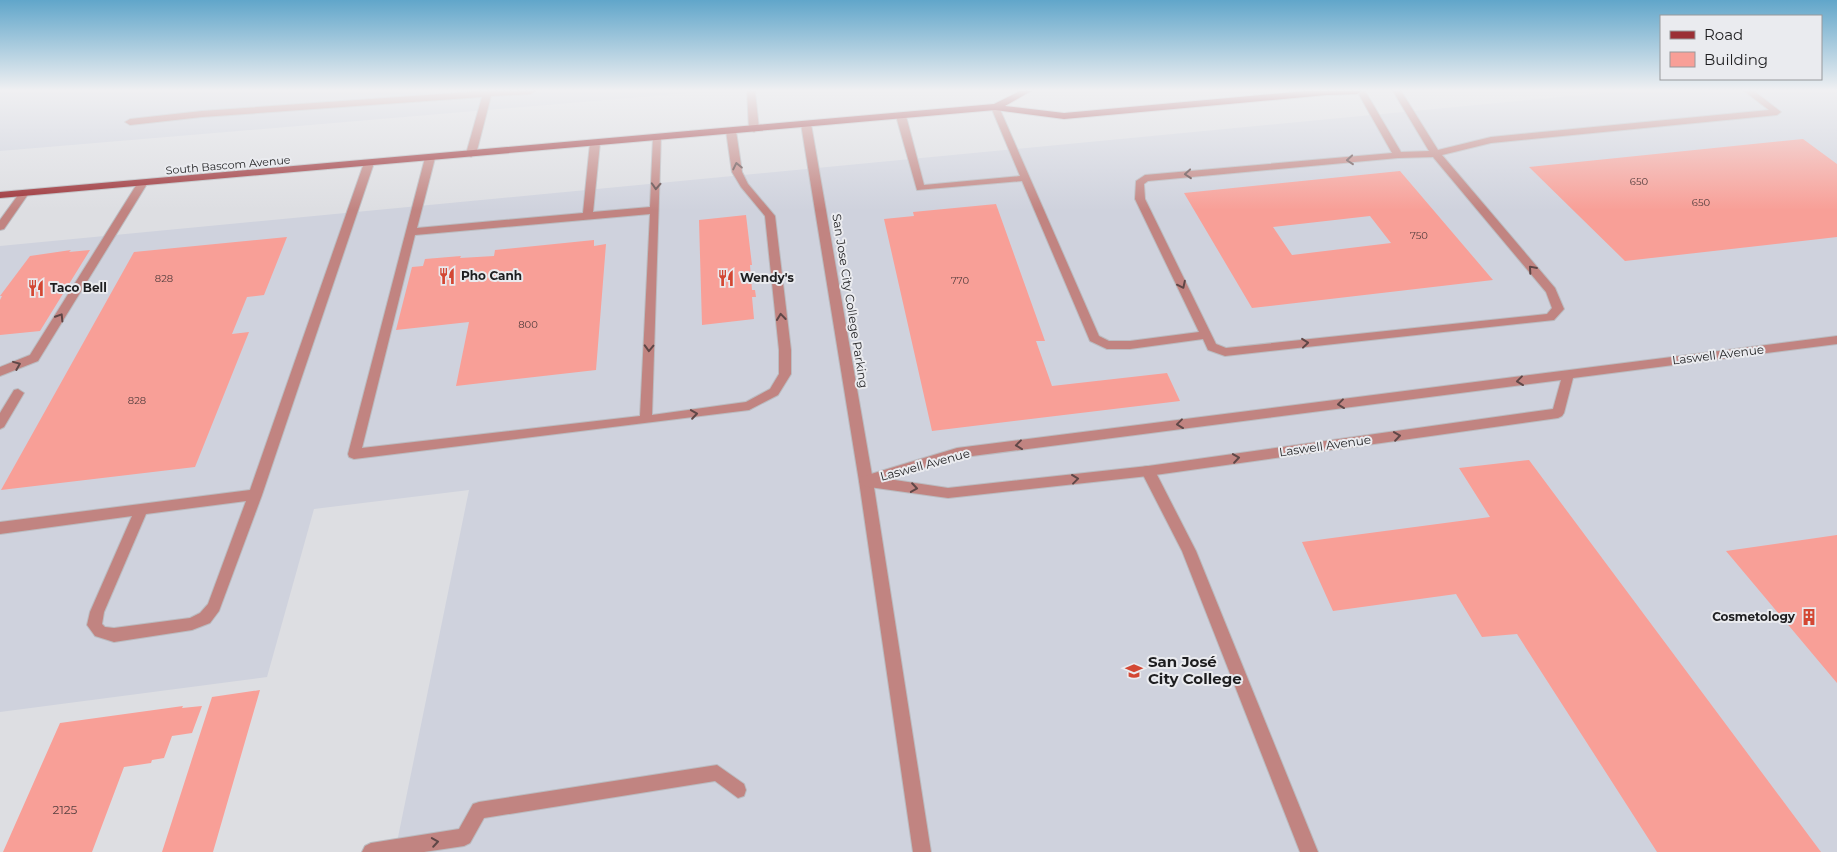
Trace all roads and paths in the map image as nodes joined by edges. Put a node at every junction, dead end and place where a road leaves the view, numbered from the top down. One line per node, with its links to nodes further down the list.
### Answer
1 (477, 131): 11 (street)
2 (731, 131): 9 (main road, South Bascom Avenue); 29 (street, one-way to 2)
3 (807, 131): 32 (street, San Jose City College Parking)
4 (905, 131): 16 (street)
5 (1006, 131): 16 (street)
6 (1384, 131): 13 (street)
7 (1421, 131): 12 (street)
8 (1585, 131): 12 (street)
9 (658, 137): 10 (main road, South Bascom Avenue); 20 (street, one-way to 20)
10 (595, 143): 11 (main road, South Bascom Avenue); 21 (street)
11 (471, 154): 14 (main road, South Bascom Avenue)
12 (1435, 154): 13 (street); 24 (street, one-way to 12)
13 (1398, 155): 24 (street, one-way to 24)
14 (430, 158): 15 (main road, South Bascom Avenue); 23 (street)
15 (369, 163): 17 (main road, South Bascom Avenue); 33 (street)
16 (1025, 178): 24 (street)
17 (142, 184): 18 (main road, South Bascom Avenue); 26 (street, one-way to 17)
18 (24, 193): 19 (main road, South Bascom Avenue); 22 (street)
19 (0, 195)
20 (655, 210): 21 (street); 29 (street, one-way to 29)
21 (588, 216): 23 (street)
22 (0, 227)
23 (411, 232): 29 (street)
24 (1206, 335)
25 (1837, 340): 27 (street, Laswell Avenue)
26 (0, 372)
27 (1568, 374): 31 (street, Laswell Avenue, one-way to 27); 32 (street, Laswell Avenue, one-way to 32)
28 (18, 393): 30 (street)
29 (646, 420)
30 (0, 424)
31 (1148, 470): 32 (street, Laswell Avenue, one-way to 31); 39 (street)
32 (866, 482): 38 (street, San Jose City College Parking)
33 (255, 495): 34 (street); 34 (street)
34 (141, 510): 35 (street)
35 (0, 528)
36 (738, 790): 37 (street, one-way to 36)
37 (371, 852)
38 (922, 852)
39 (1309, 852)

